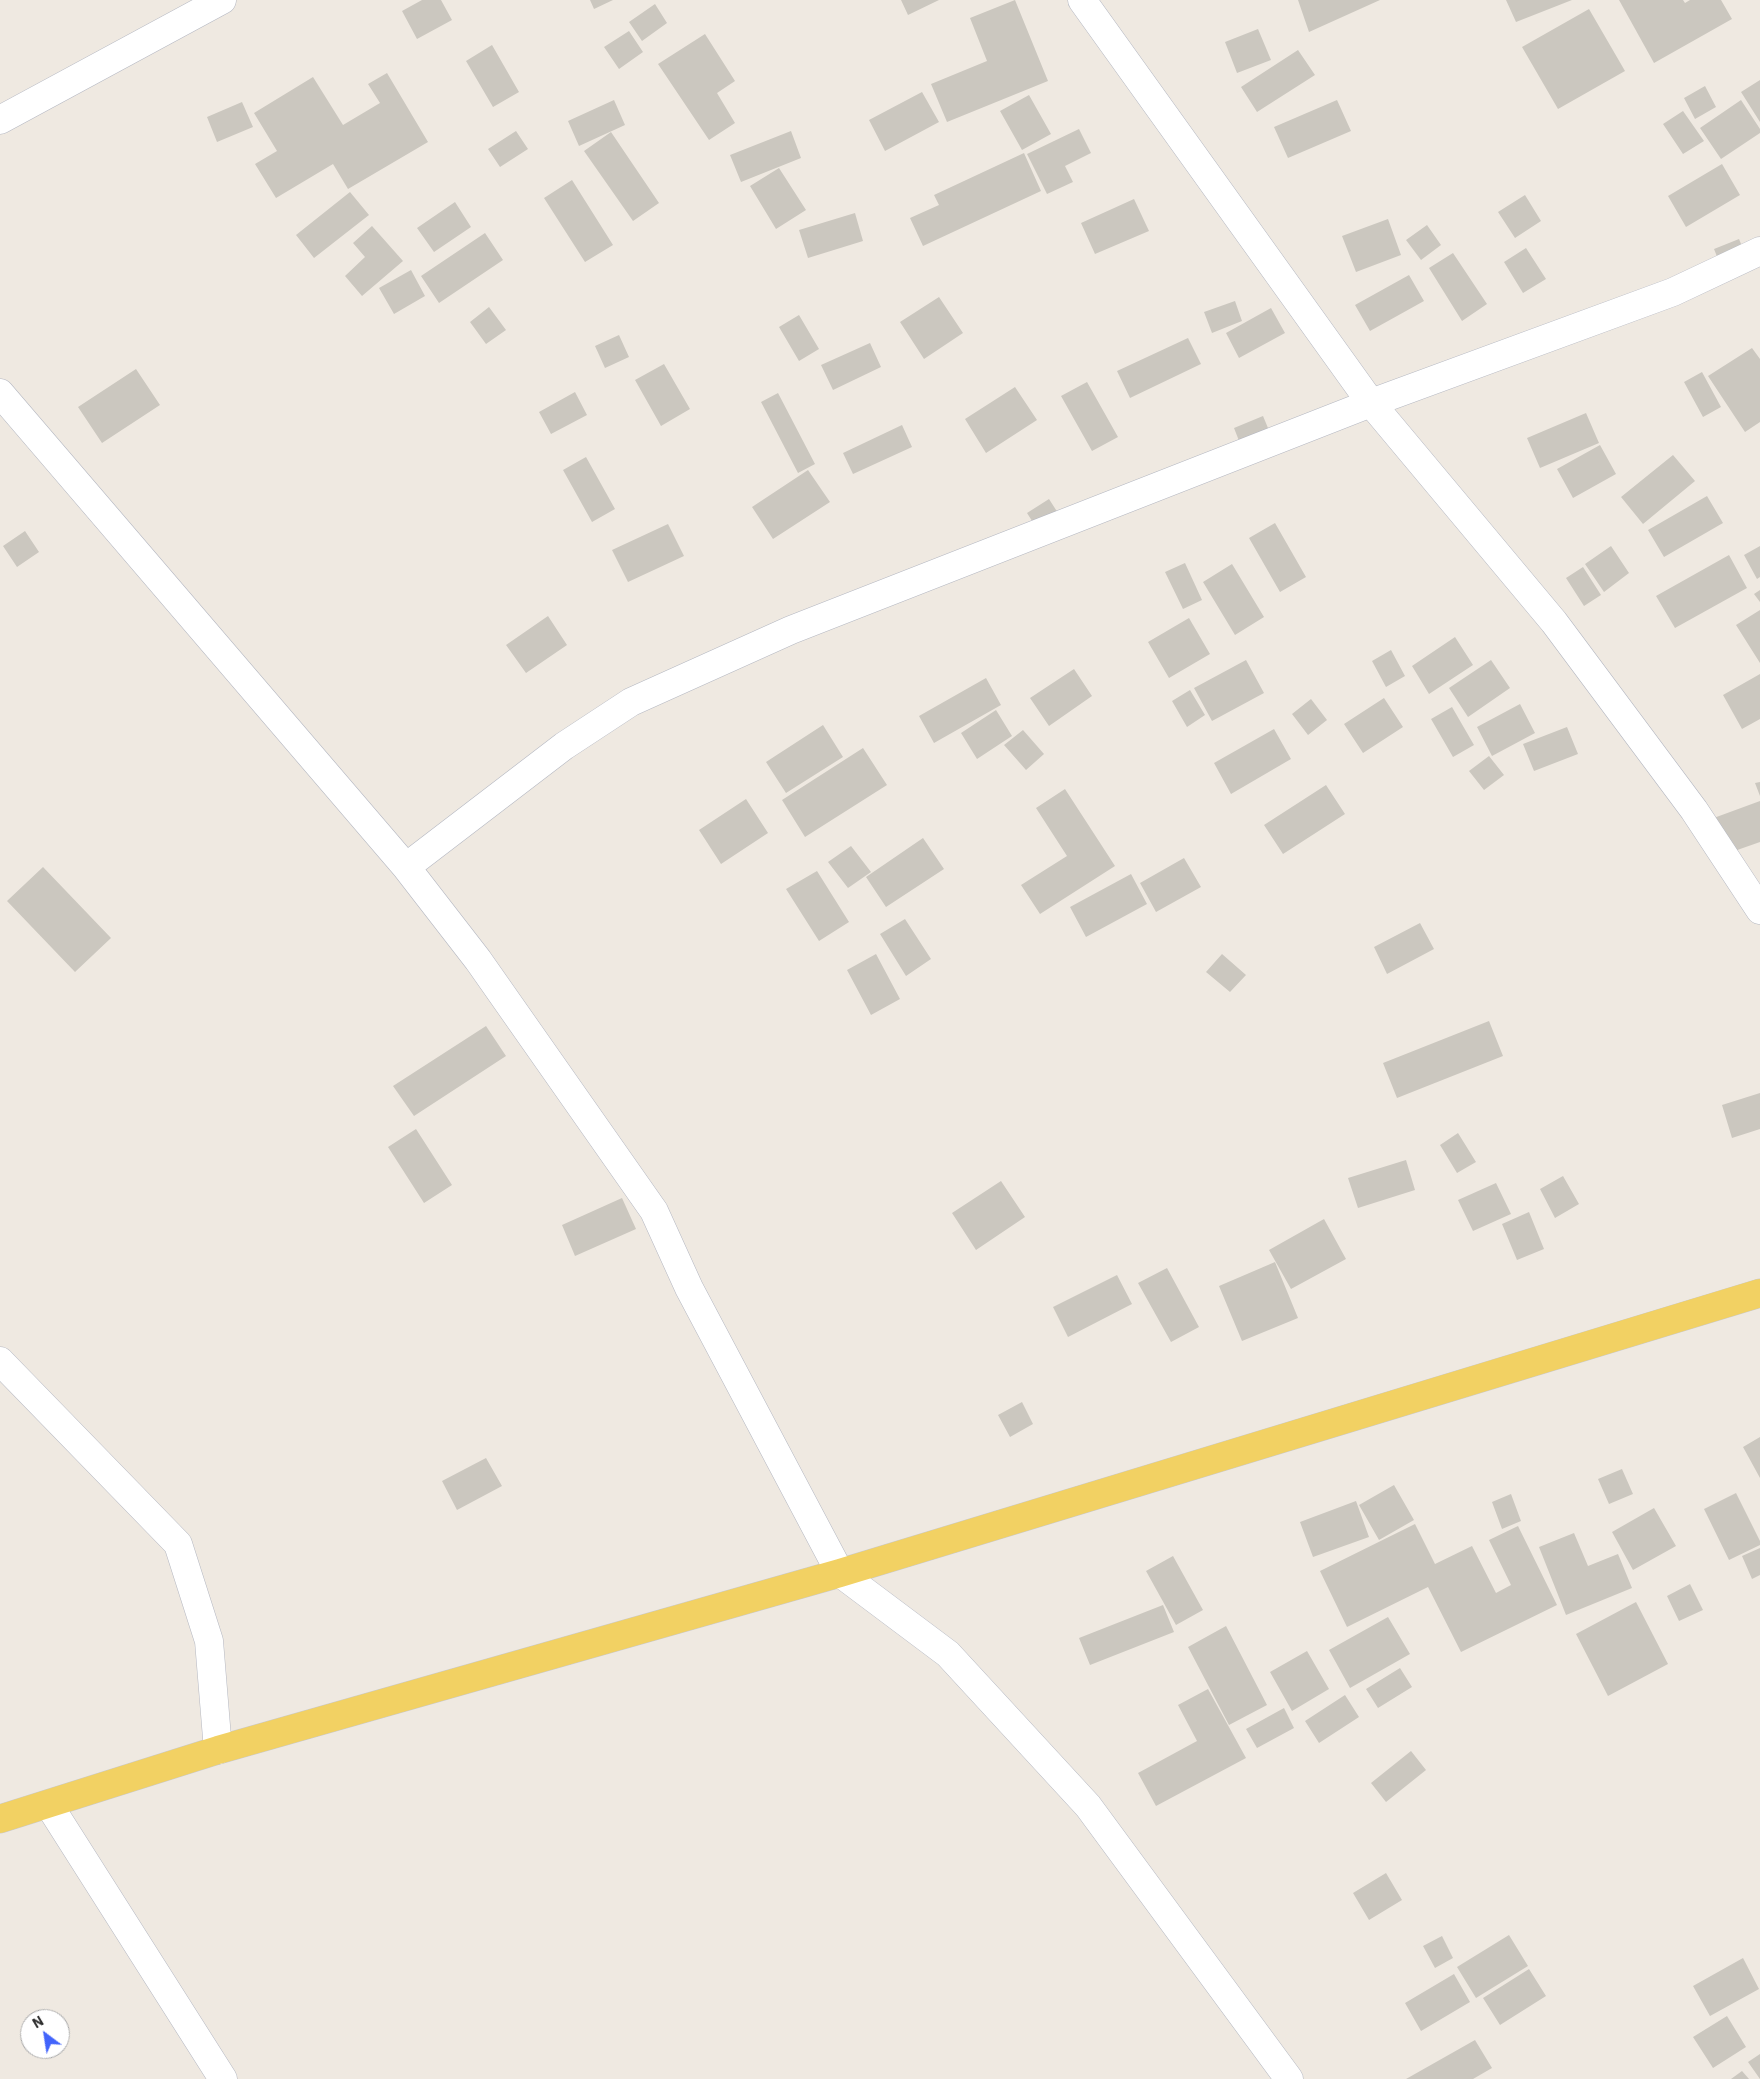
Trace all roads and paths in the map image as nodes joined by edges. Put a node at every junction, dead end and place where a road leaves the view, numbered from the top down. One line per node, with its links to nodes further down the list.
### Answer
1 (222, 0): 3 (street)
2 (1082, 0): 6 (street)
3 (0, 120)
4 (1760, 251): 6 (street)
5 (0, 393): 7 (street)
6 (1371, 403): 7 (street); 8 (street)
7 (406, 867): 11 (street)
8 (1760, 910)
9 (1760, 1293): 11 (main road)
10 (0, 1361): 12 (street)
11 (840, 1573): 12 (main road); 16 (street)
12 (218, 1750): 13 (main road)
13 (49, 1804): 14 (main road); 15 (street)
14 (0, 1819)
15 (223, 2079)
16 (1289, 2079)

